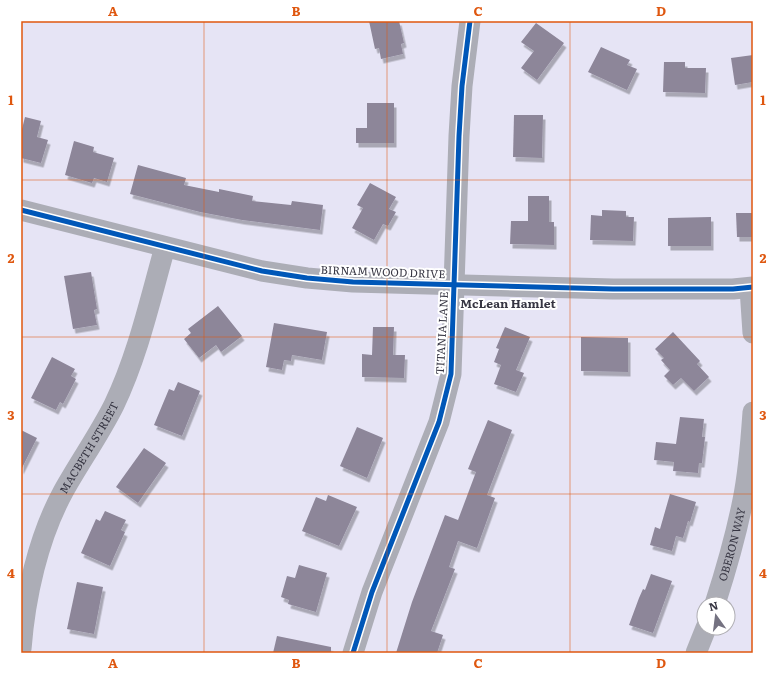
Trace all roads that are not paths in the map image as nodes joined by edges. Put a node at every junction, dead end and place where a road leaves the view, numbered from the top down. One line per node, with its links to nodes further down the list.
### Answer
1 (470, 21): 4 (street, TITANIA LANE)
2 (21, 210): 3 (street, BIRNAM WOOD DRIVE)
3 (165, 247): 4 (street, BIRNAM WOOD DRIVE); 10 (street, MACBETH STREET)
4 (454, 285): 5 (street, BIRNAM WOOD DRIVE); 11 (street, TITANIA LANE)
5 (751, 288): 6 (street)
6 (753, 333)
7 (753, 412): 8 (street, OBERON WAY)
8 (718, 596)
9 (703, 636): 12 (street)
10 (21, 649)
11 (353, 653)
12 (696, 653)

